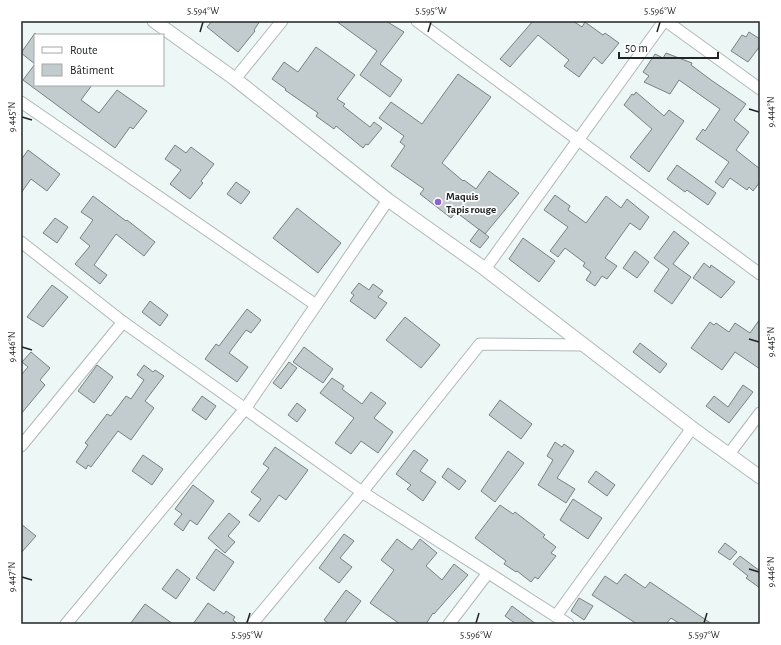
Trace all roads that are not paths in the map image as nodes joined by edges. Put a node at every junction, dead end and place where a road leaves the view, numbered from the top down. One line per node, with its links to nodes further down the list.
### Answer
1 (154, 21): 5 (street)
2 (282, 21): 5 (street)
3 (417, 21): 8 (street)
4 (665, 21): 6 (street); 8 (street)
5 (235, 79): 9 (street)
6 (760, 89)
7 (21, 102): 13 (street)
8 (578, 139): 11 (street); 12 (street)
9 (388, 200): 11 (street); 13 (street)
10 (21, 242): 14 (street)
11 (485, 270): 15 (street)
12 (760, 274)
13 (316, 305): 16 (street)
14 (123, 322): 16 (street); 19 (street)
15 (583, 345): 18 (street); 22 (street)
16 (245, 409): 22 (street); 25 (street)
17 (760, 413): 20 (street)
18 (692, 428): 20 (street); 24 (street)
19 (21, 446)
20 (729, 454): 21 (street)
21 (760, 477)
22 (362, 492): 23 (street); 26 (street)
23 (488, 573): 24 (street); 27 (street)
24 (556, 616): 28 (street)
25 (66, 624)
26 (252, 624)
27 (449, 624)
28 (568, 624)

